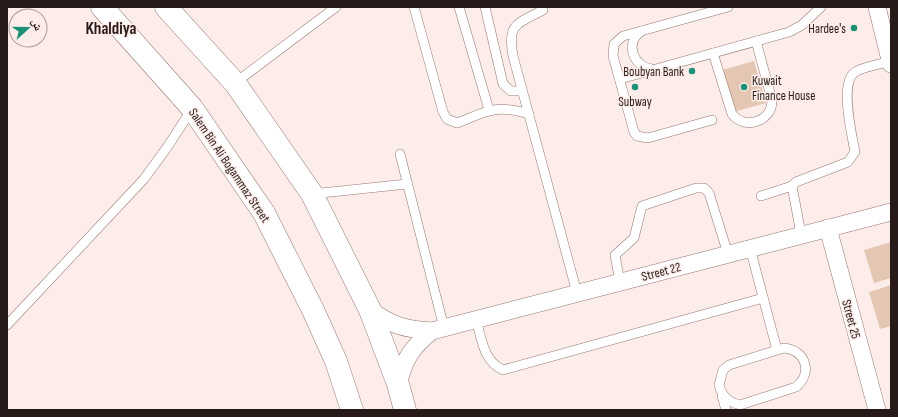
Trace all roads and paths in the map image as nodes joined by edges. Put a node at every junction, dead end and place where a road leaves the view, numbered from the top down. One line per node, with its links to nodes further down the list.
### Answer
1 (166, 7): 18 (main road)
2 (336, 7): 18 (lane)
3 (414, 7): 21 (lane)
4 (459, 7): 21 (lane)
5 (485, 7): 19 (lane)
6 (728, 7): 11 (lane)
7 (821, 7): 13 (lane)
8 (877, 7): 12 (street)
9 (105, 9): 20 (main road, Salem Bin Ali Bogammaz Street)
10 (543, 10): 19 (lane)
11 (645, 30): 16 (lane); 17 (lane)
12 (887, 32): 15 (street)
13 (756, 41): 14 (lane); 14 (lane)
14 (714, 53): 16 (lane)
15 (890, 63): 26 (lane)
16 (653, 70): 17 (lane)
17 (620, 79): 23 (lane)
18 (235, 83): 27 (main road)
19 (522, 91): 22 (lane)
20 (192, 108): 39 (lane); 45 (main road, Salem Bin Ali Bogammaz Street)
21 (489, 110): 22 (lane)
22 (528, 114): 35 (lane)
23 (712, 120)
24 (400, 154): 25 (lane)
25 (407, 184): 27 (lane); 40 (lane)
26 (792, 186): 28 (lane); 31 (lane)
27 (312, 194): 37 (main road)
28 (761, 196)
29 (891, 212): 30 (street, Street 22)
30 (828, 228): 31 (street, Street 22); 48 (street, Street 25)
31 (801, 234): 32 (street, Street 22)
32 (750, 248): 33 (street, Street 22); 36 (lane)
33 (728, 254): 34 (street, Street 22); 34 (lane)
34 (620, 282): 35 (street, Street 22)
35 (577, 293): 38 (street, Street 22)
36 (763, 298): 38 (lane); 41 (lane)
37 (370, 310): 40 (street, Street 22); 42 (main road)
38 (476, 320): 40 (street, Street 22)
39 (7, 325)
40 (438, 329): 42 (street, Street 22)
41 (777, 350): 43 (lane); 44 (lane)
42 (398, 384): 46 (main road)
43 (721, 392): 44 (lane); 47 (lane)
44 (751, 406)
45 (352, 410)
46 (405, 410)
47 (726, 410)
48 (877, 410)

